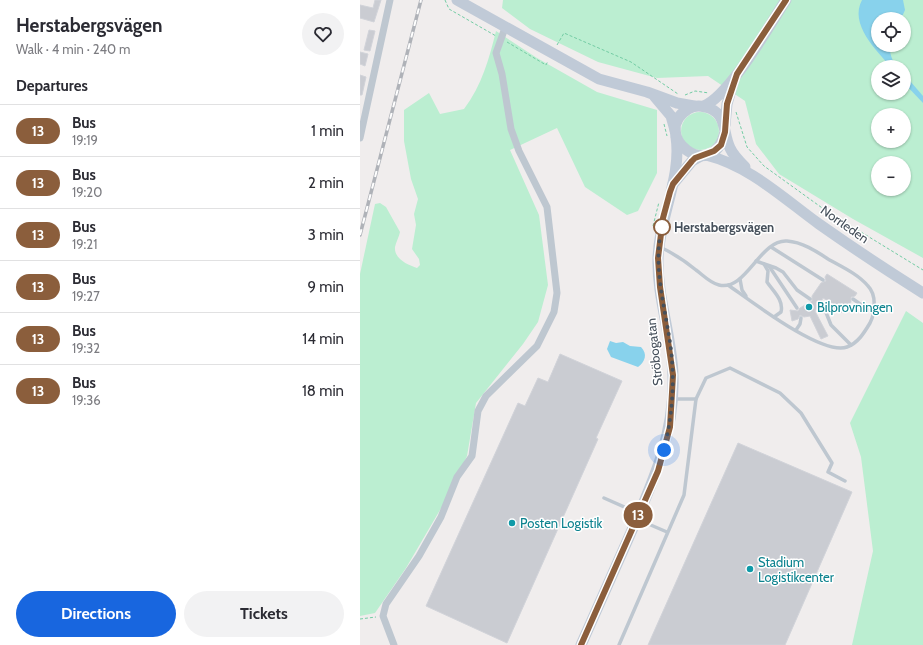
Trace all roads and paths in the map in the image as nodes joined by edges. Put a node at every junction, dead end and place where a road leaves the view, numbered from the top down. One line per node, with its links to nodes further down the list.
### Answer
1 (390, 0): 14 (street)
2 (457, 0): 4 (street)
3 (786, 0): 5 (street)
4 (505, 28): 6 (street); 45 (street)
5 (737, 74): 7 (street); 9 (street)
6 (653, 95): 8 (street); 11 (street)
7 (717, 98): 8 (path); 10 (street)
8 (677, 103): 10 (street)
9 (727, 104): 12 (street); 24 (path)
10 (699, 106): 12 (street); 13 (street)
11 (669, 112): 13 (street); 13 (path)
12 (725, 129): 15 (street); 16 (street)
13 (673, 135): 15 (street); 17 (street, Ströbogatan)
14 (360, 138)
15 (704, 155): 16 (street); 17 (street, Ströbogatan)
16 (753, 175): 28 (street, Norrleden)
17 (673, 184): 20 (street, Ströbogatan)
18 (660, 199): 19 (path)
19 (653, 228)
20 (660, 247): 27 (lane); 39 (street, Ströbogatan)
21 (771, 247): 22 (lane); 26 (lane); 34 (lane)
22 (756, 261): 23 (lane); 25 (lane)
23 (764, 264): 30 (lane); 33 (lane); 35 (lane)
24 (923, 270)
25 (740, 279): 27 (lane); 29 (lane)
26 (823, 280)
27 (728, 285): 29 (lane)
28 (923, 293)
29 (748, 299): 35 (lane)
30 (810, 299)
31 (853, 299): 34 (lane)
32 (819, 305): 38 (lane)
33 (797, 308)
34 (873, 313): 38 (lane)
35 (774, 317): 37 (lane)
36 (801, 318): 37 (lane)
37 (796, 330): 38 (lane)
38 (851, 345)
39 (672, 399): 40 (lane); 43 (street, Ströbogatan)
40 (696, 399): 41 (lane); 44 (lane)
41 (845, 481)
42 (604, 498): 43 (lane)
43 (638, 517): 44 (lane); 48 (street, Ströbogatan)
44 (667, 532): 49 (lane)
45 (382, 616): 46 (path); 47 (street)
46 (360, 619)
47 (394, 645)
48 (581, 645)
49 (619, 645)

